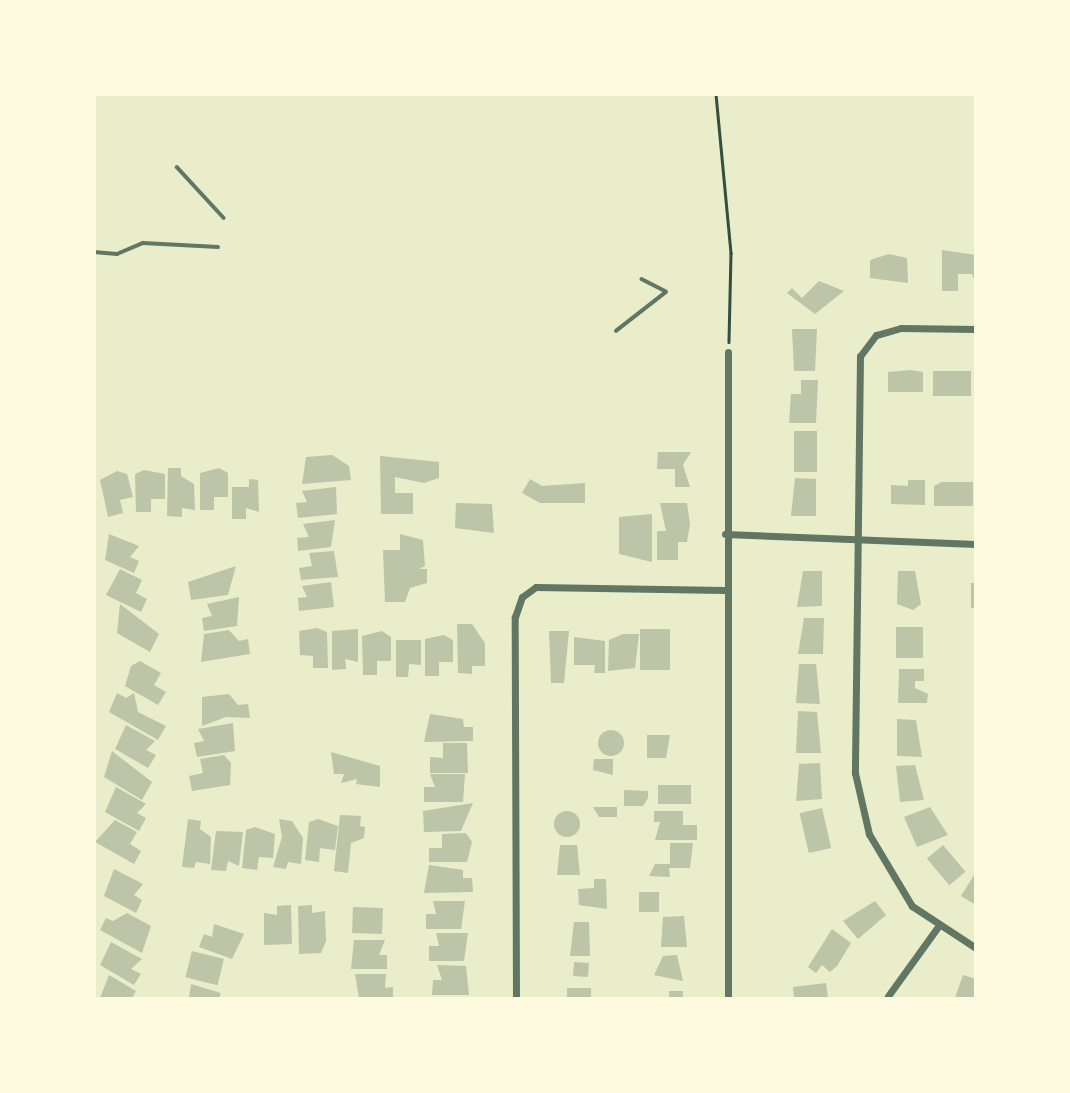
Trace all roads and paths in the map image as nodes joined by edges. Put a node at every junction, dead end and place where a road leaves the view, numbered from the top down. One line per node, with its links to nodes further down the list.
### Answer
1 (716, 94): 9 (path)
2 (177, 167): 3 (lane)
3 (224, 218)
4 (218, 247): 5 (lane)
5 (94, 252)
6 (642, 281): 8 (lane)
7 (975, 328): 11 (street)
8 (616, 331)
9 (729, 352): 10 (street)
10 (725, 534): 11 (street); 13 (street)
11 (855, 544): 12 (street); 14 (street)
12 (975, 544)
13 (725, 590): 17 (street); 18 (street)
14 (937, 928): 15 (street); 16 (street)
15 (975, 948)
16 (888, 996)
17 (516, 999)
18 (728, 999)

